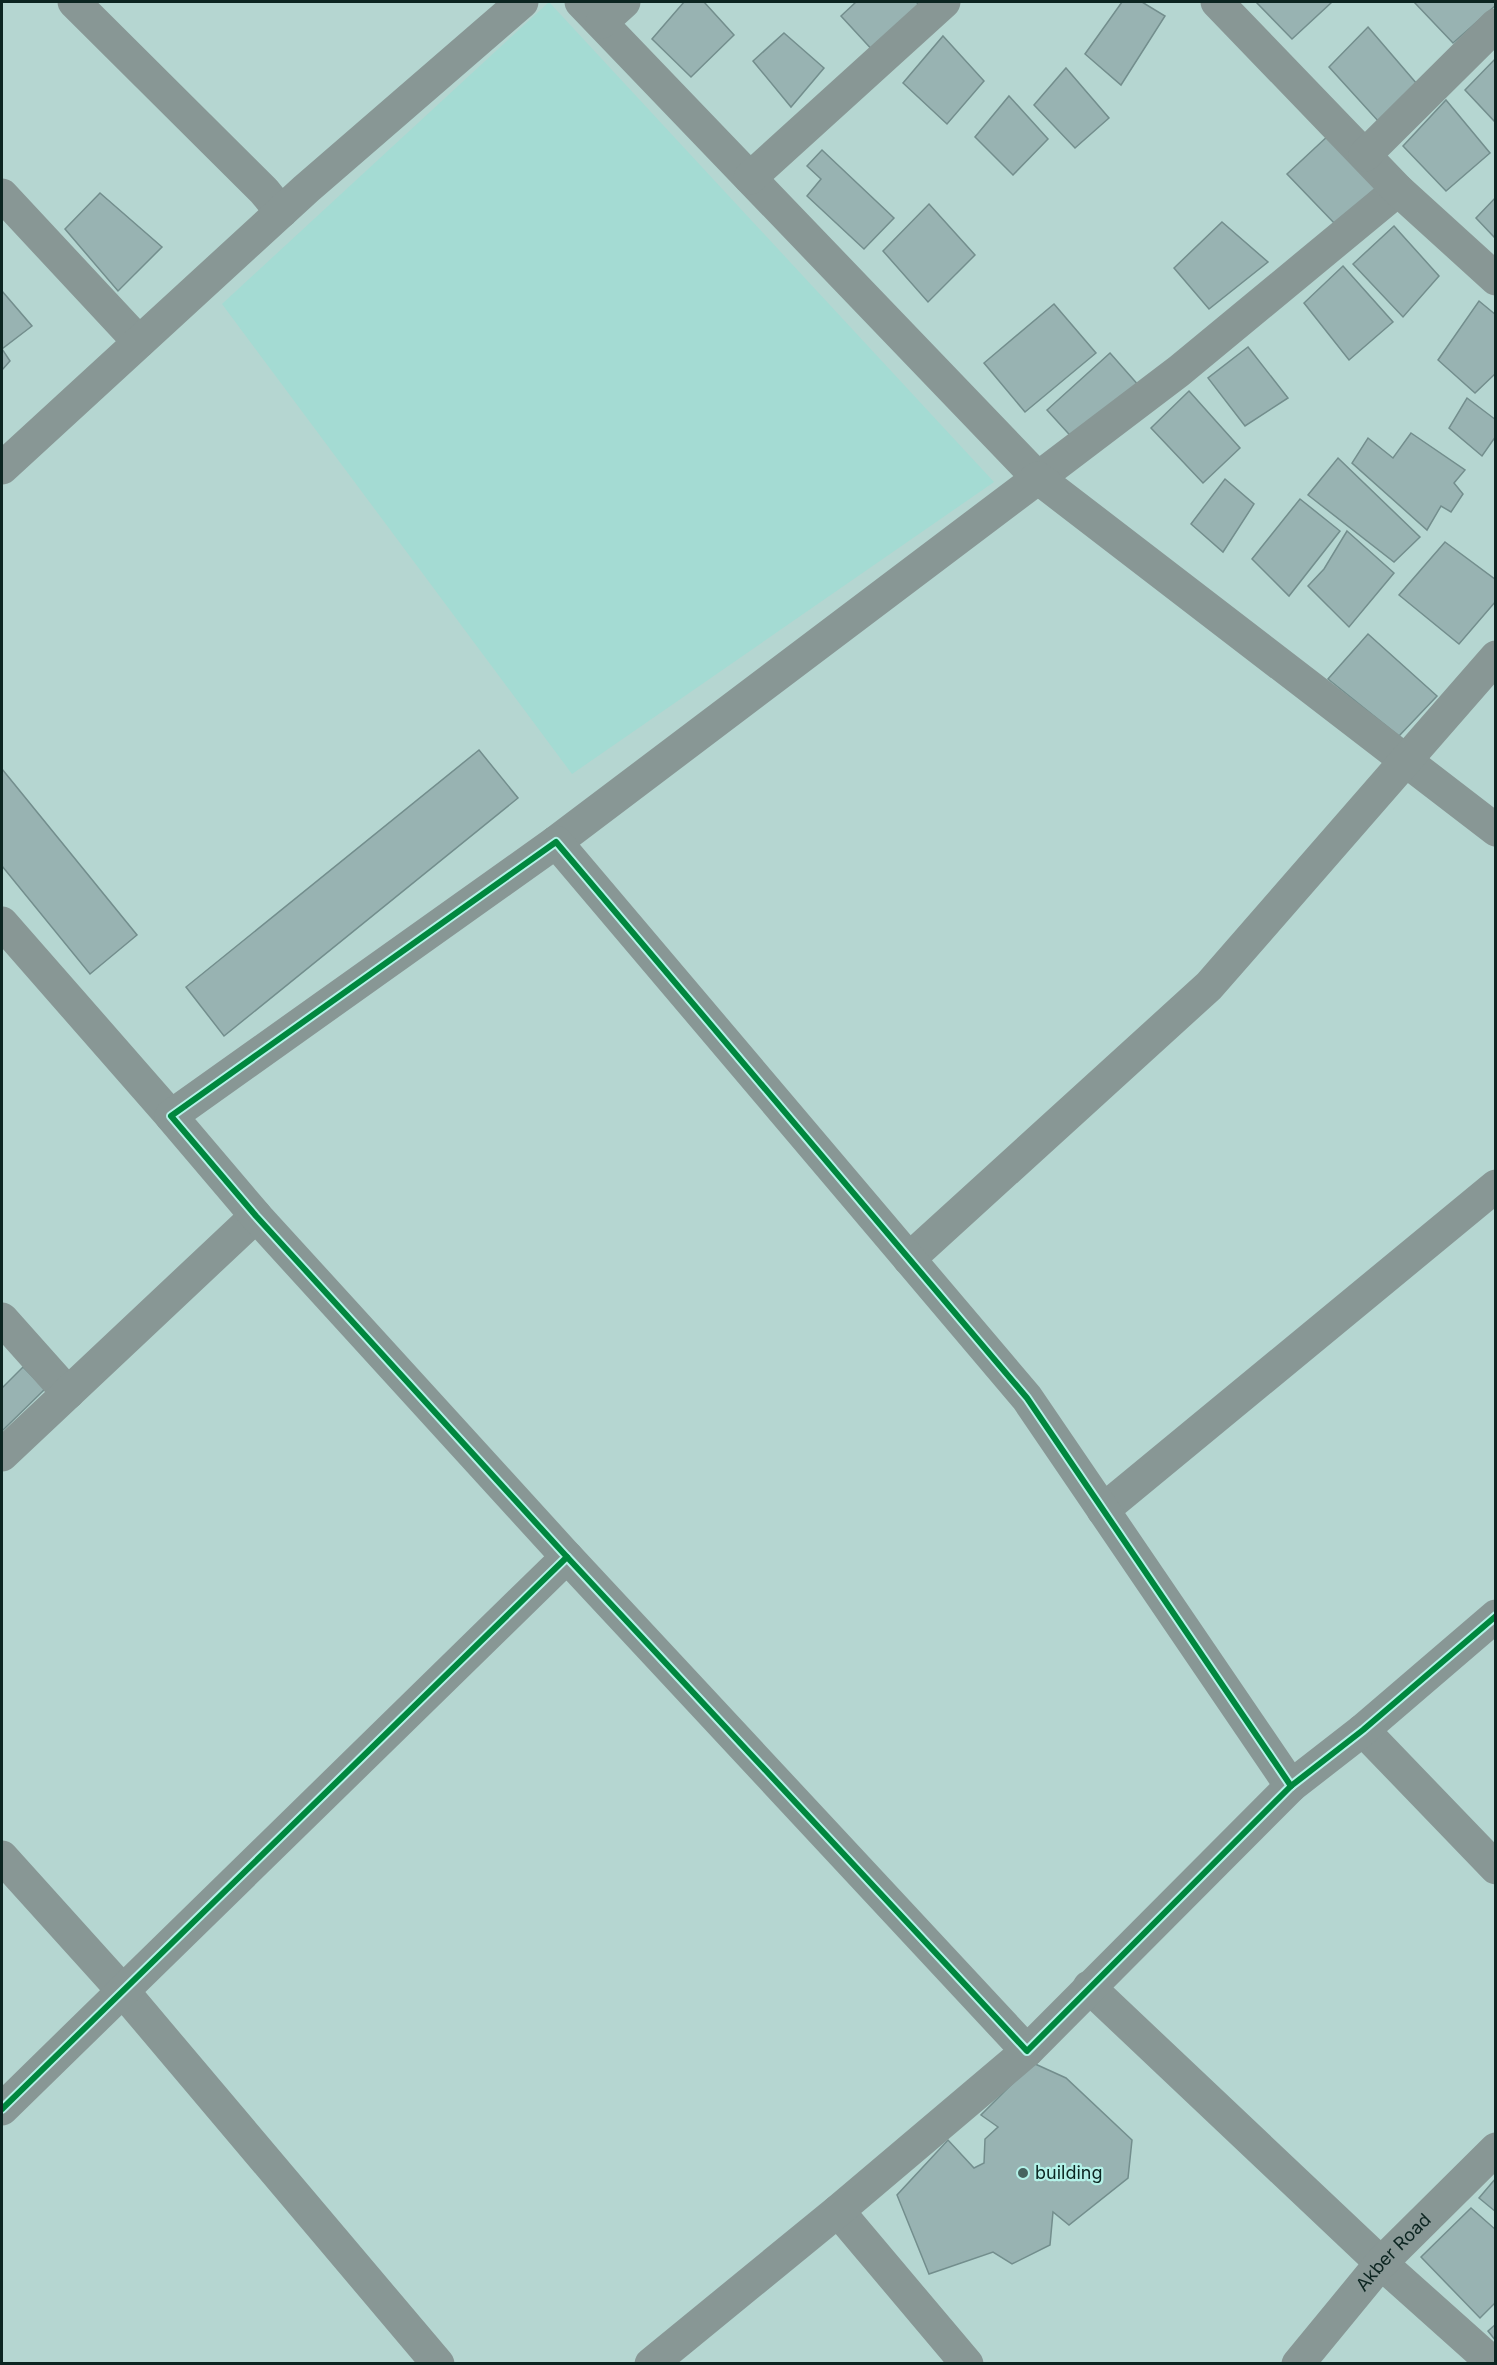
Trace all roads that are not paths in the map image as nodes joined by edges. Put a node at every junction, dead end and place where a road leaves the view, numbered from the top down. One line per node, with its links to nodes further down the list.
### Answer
1 (74, 2): 11 (street)
2 (522, 2): 11 (street)
3 (944, 2): 8 (street)
4 (1217, 2): 7 (street)
5 (602, 8): 8 (street)
6 (1496, 25): 7 (street)
7 (1365, 155): 9 (street)
8 (750, 178): 15 (street)
9 (1398, 190): 12 (street); 15 (street)
10 (2, 195): 13 (street)
11 (281, 212): 13 (street)
12 (1496, 279)
13 (139, 342): 14 (street)
14 (2, 468)
15 (1038, 478): 17 (street); 19 (street)
16 (1496, 657): 17 (street)
17 (1405, 761): 18 (street); 24 (street)
18 (1496, 830)
19 (556, 842): 21 (street); 24 (street)
20 (2, 923): 21 (street)
21 (171, 1116): 23 (street)
22 (1496, 1186): 28 (street)
23 (256, 1216): 26 (street); 29 (street)
24 (909, 1259): 28 (street)
25 (2, 1319): 26 (street)
26 (68, 1393): 27 (street)
27 (2, 1455)
28 (1103, 1510): 32 (street)
29 (567, 1557): 36 (street); 37 (street)
30 (1496, 1616): 31 (street)
31 (1363, 1730): 32 (street); 34 (street)
32 (1291, 1785): 35 (street)
33 (2, 1857): 36 (street)
34 (1496, 1868)
35 (1089, 1987): 37 (street); 41 (street)
36 (122, 1990): 38 (street); 42 (street)
37 (1027, 2051): 40 (street)
38 (2, 2109)
39 (1496, 2149): 41 (street, Akber Road)
40 (838, 2211): 43 (street); 44 (street)
41 (1381, 2263): 45 (street, Akber Road); 46 (street)
42 (438, 2364)
43 (651, 2364)
44 (967, 2364)
45 (1298, 2364)
46 (1494, 2364)

